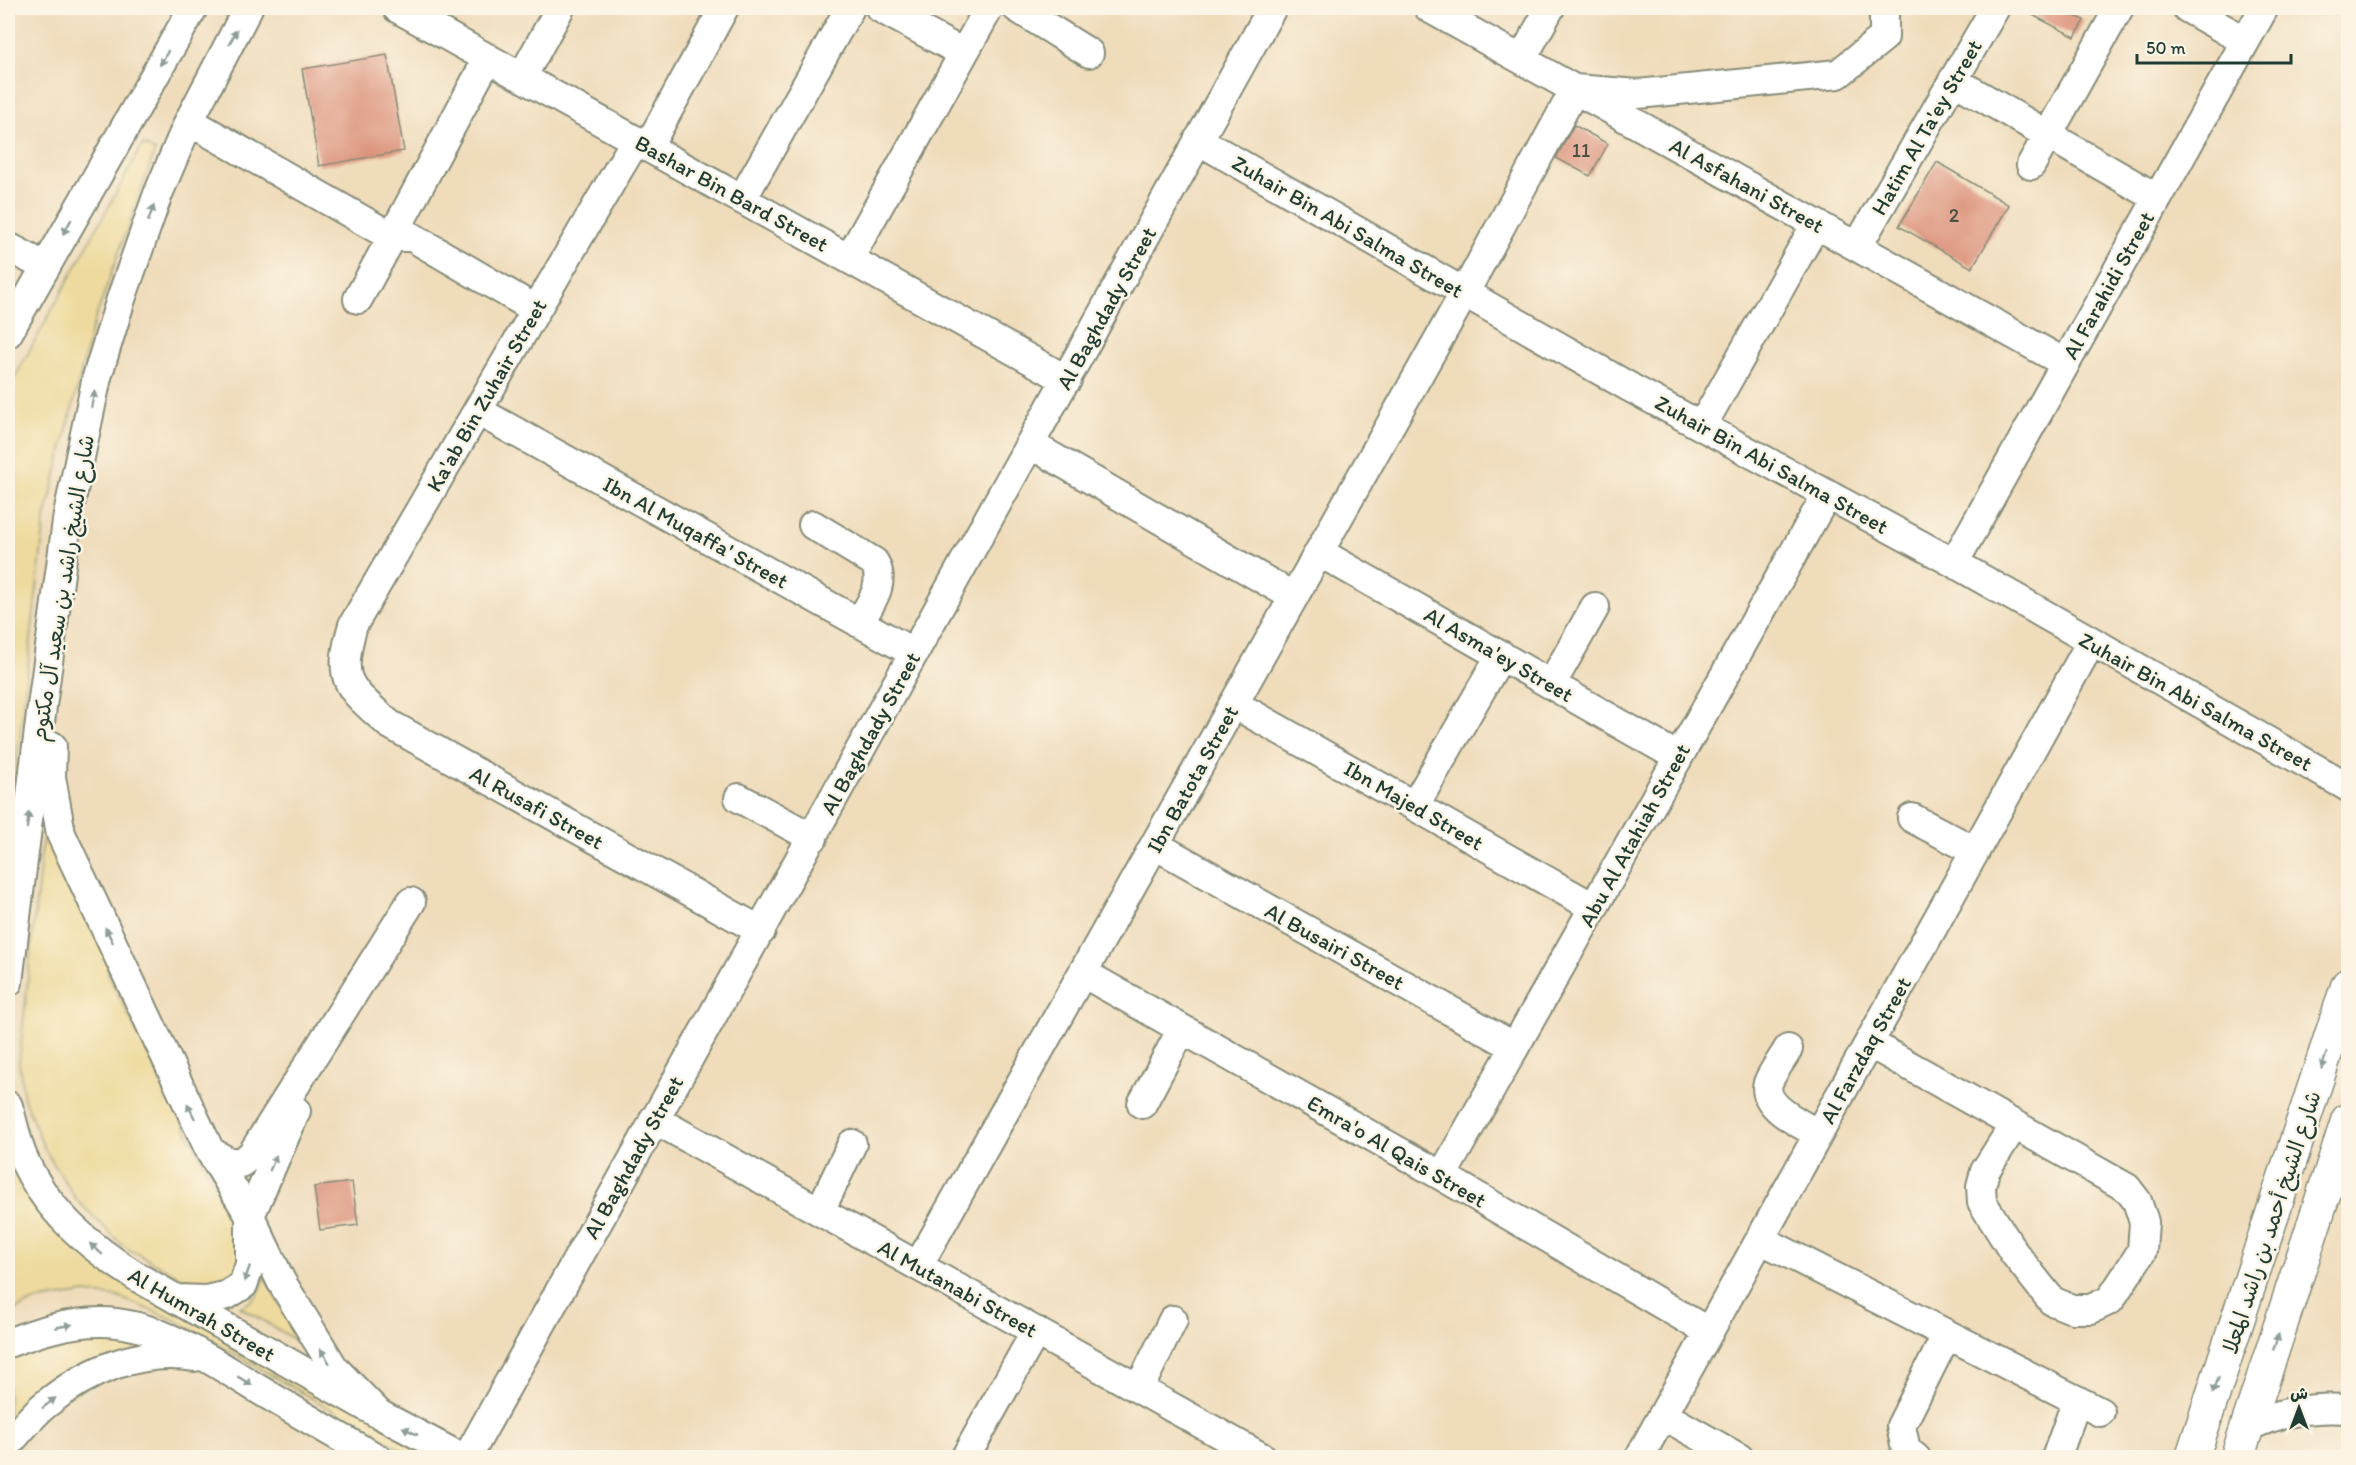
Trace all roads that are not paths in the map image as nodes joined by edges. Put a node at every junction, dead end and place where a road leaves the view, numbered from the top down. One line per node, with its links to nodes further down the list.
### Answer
1 (193, 8): 38 (street, one-way to 38)
2 (248, 8): 26 (street, شارع الشيخ راشد بن سعيد آل مكتوم, one-way to 2)
3 (397, 8): 21 (street, Bashar Bin Bard Street)
4 (560, 8): 23 (street)
5 (724, 8): 29 (street, Ka'ab Bin Zuhair Street)
6 (850, 8): 32 (street)
7 (880, 8): 19 (street)
8 (989, 8): 19 (street)
9 (1017, 8): 20 (street)
10 (1272, 8): 28 (street, Al Baghdady Street)
11 (1430, 8): 22 (street, Al Asfahani Street)
12 (1550, 8): 22 (street)
13 (1884, 8): 25 (street)
14 (1995, 8): 24 (street, Hatim Al Ta'ey Street)
15 (2119, 8): 27 (street)
16 (2187, 8): 18 (street)
17 (2264, 8): 18 (street, Al Farahidi Street)
18 (2245, 41): 31 (street, Al Farahidi Street)
19 (963, 53): 37 (street)
20 (1089, 53)
21 (488, 58): 23 (street, Bashar Bin Bard Street); 34 (street)
22 (1522, 59): 25 (street, Al Asfahani Street)
23 (522, 77): 29 (street, Bashar Bin Bard Street)
24 (1953, 80): 27 (street); 36 (street, Hatim Al Ta'ey Street)
25 (1575, 89): 33 (street, Al Asfahani Street); 39 (street, Ibn Batota Street)
26 (189, 121): 34 (street); 56 (street, شارع الشيخ راشد بن سعيد آل مكتوم, one-way to 26)
27 (2048, 135): 30 (street); 31 (street)
28 (1198, 141): 39 (street, Zuhair Bin Abi Salma Street); 44 (street, Al Baghdady Street)
29 (642, 144): 32 (street, Bashar Bin Bard Street); 41 (street, Ka'ab Bin Zuhair Street)
30 (2031, 165)
31 (2157, 198): 43 (street, Al Farahidi Street)
32 (742, 199): 37 (street, Bashar Bin Bard Street)
33 (1816, 224): 36 (street, Al Asfahani Street); 46 (street)
34 (392, 237): 40 (street); 41 (street)
35 (8, 247): 38 (street)
36 (1857, 247): 43 (street, Al Asfahani Street)
37 (849, 259): 44 (street, Bashar Bin Bard Street)
38 (44, 266): 42 (street)
39 (1465, 292): 46 (street, Zuhair Bin Abi Salma Street); 50 (street, Ibn Batota Street)
40 (358, 299)
41 (535, 309): 45 (street, Ka'ab Bin Zuhair Street)
42 (8, 333)
43 (2065, 363): 51 (street, Al Farahidi Street)
44 (1066, 380): 47 (street, Al Baghdady Street)
45 (478, 411): 54 (street, Ibn Al Muqaffa' Street); 57 (street, Ka'ab Bin Zuhair Street)
46 (1702, 426): 48 (street, Zuhair Bin Abi Salma Street)
47 (1030, 444): 52 (street); 58 (street, Al Baghdady Street)
48 (1827, 494): 51 (street, Zuhair Bin Abi Salma Street); 62 (street, Abu Al Atahiah Street)
49 (813, 525): 54 (street)
50 (1319, 552): 52 (street, Ibn Batota Street); 59 (street, Al Asma'ey Street)
51 (1954, 563): 55 (street, Zuhair Bin Abi Salma Street)
52 (1294, 597): 61 (street, Ibn Batota Street)
53 (1595, 607): 60 (street)
54 (860, 623): 58 (street, Ibn Al Muqaffa' Street)
55 (2091, 642): 63 (street, Zuhair Bin Abi Salma Street); 69 (street, Al Farzdaq Street)
56 (50, 648): 74 (street, شارع الشيخ راشد بن سعيد آل مكتوم, one-way to 56); 88 (street, one-way to 56)
57 (344, 654): 72 (street, Al Rusafi Street)
58 (914, 654): 67 (street, Al Baghdady Street)
59 (1501, 654): 60 (street, Al Asma'ey Street); 65 (street)
60 (1552, 683): 62 (street, Al Asma'ey Street)
61 (1234, 704): 65 (street, Ibn Majed Street); 68 (street, Ibn Batota Street)
62 (1678, 757): 71 (street, Abu Al Atahiah Street)
63 (2348, 786)
64 (739, 798): 67 (street)
65 (1415, 805): 71 (street, Ibn Majed Street)
66 (1912, 818): 69 (street)
67 (813, 838): 72 (street, Al Baghdady Street)
68 (1155, 845): 73 (street, Ibn Batota Street); 79 (street, Al Busairi Street)
69 (1975, 851): 78 (street, Al Farzdaq Street)
70 (411, 902): 77 (street)
71 (1593, 907): 79 (street, Abu Al Atahiah Street)
72 (761, 931): 83 (street, Al Baghdady Street)
73 (1083, 973): 76 (street, Emra'o Al Qais Street); 93 (street, Ibn Batota Street)
74 (8, 979)
75 (2349, 985): 119 (main road, شارع الشيخ أحمد بن راشد المعلا, one-way to 119)
76 (1182, 1029): 81 (street); 89 (street, Emra'o Al Qais Street)
77 (328, 1036): 88 (street); 91 (street, one-way to 77)
78 (1869, 1043): 85 (street); 86 (street, Al Farzdaq Street)
79 (1515, 1047): 89 (street, Abu Al Atahiah Street)
80 (1788, 1049): 86 (street)
81 (1142, 1104)
82 (8, 1106): 94 (street, Al Humrah Street, one-way to 82)
83 (654, 1119): 90 (street, Al Mutanabi Street); 112 (street, Al Baghdady Street)
84 (2349, 1120): 101 (main road, شارع الشيخ أحمد بن راشد المعلا, one-way to 84)
85 (2014, 1125): 85 (street)
86 (1818, 1134): 92 (street, Al Farzdaq Street)
87 (852, 1144): 90 (street)
88 (210, 1151): 91 (street)
89 (1442, 1176): 97 (street, Emra'o Al Qais Street)
90 (820, 1211): 93 (street, Al Mutanabi Street)
91 (250, 1216): 94 (street, one-way to 94); 105 (street, one-way to 91)
92 (1760, 1239): 97 (street, Al Farzdaq Street); 98 (street)
93 (918, 1266): 96 (street, Al Mutanabi Street)
94 (175, 1299): 105 (street, Al Humrah Street)
95 (1173, 1320): 102 (street)
96 (1036, 1331): 102 (street, Al Mutanabi Street); 113 (street)
97 (1709, 1332): 106 (street, Al Farzdaq Street)
98 (1947, 1334): 117 (street); 118 (street)
99 (8, 1343): 100 (street, Al Humrah Street, one-way to 100)
100 (208, 1359): 108 (street, one-way to 100); 109 (street, Al Humrah Street, one-way to 109)
101 (2265, 1374): 103 (street); 107 (main road, شارع الشيخ أحمد بن راشد المعلا)
102 (1139, 1389): 114 (street, Al Mutanabi Street)
103 (2320, 1408): 104 (street); 107 (street)
104 (2349, 1409)
105 (379, 1414): 111 (street, Al Humrah Street, one-way to 105)
106 (1663, 1414): 115 (street, Al Farzdaq Street); 116 (street)
107 (2241, 1443)
108 (8, 1444)
109 (351, 1449): 110 (street, Al Humrah Street)
110 (376, 1458)
111 (462, 1458)
112 (467, 1458)
113 (965, 1458)
114 (1263, 1458)
115 (1640, 1458)
116 (1738, 1458)
117 (1916, 1458)
118 (2056, 1458)
119 (2192, 1458)

